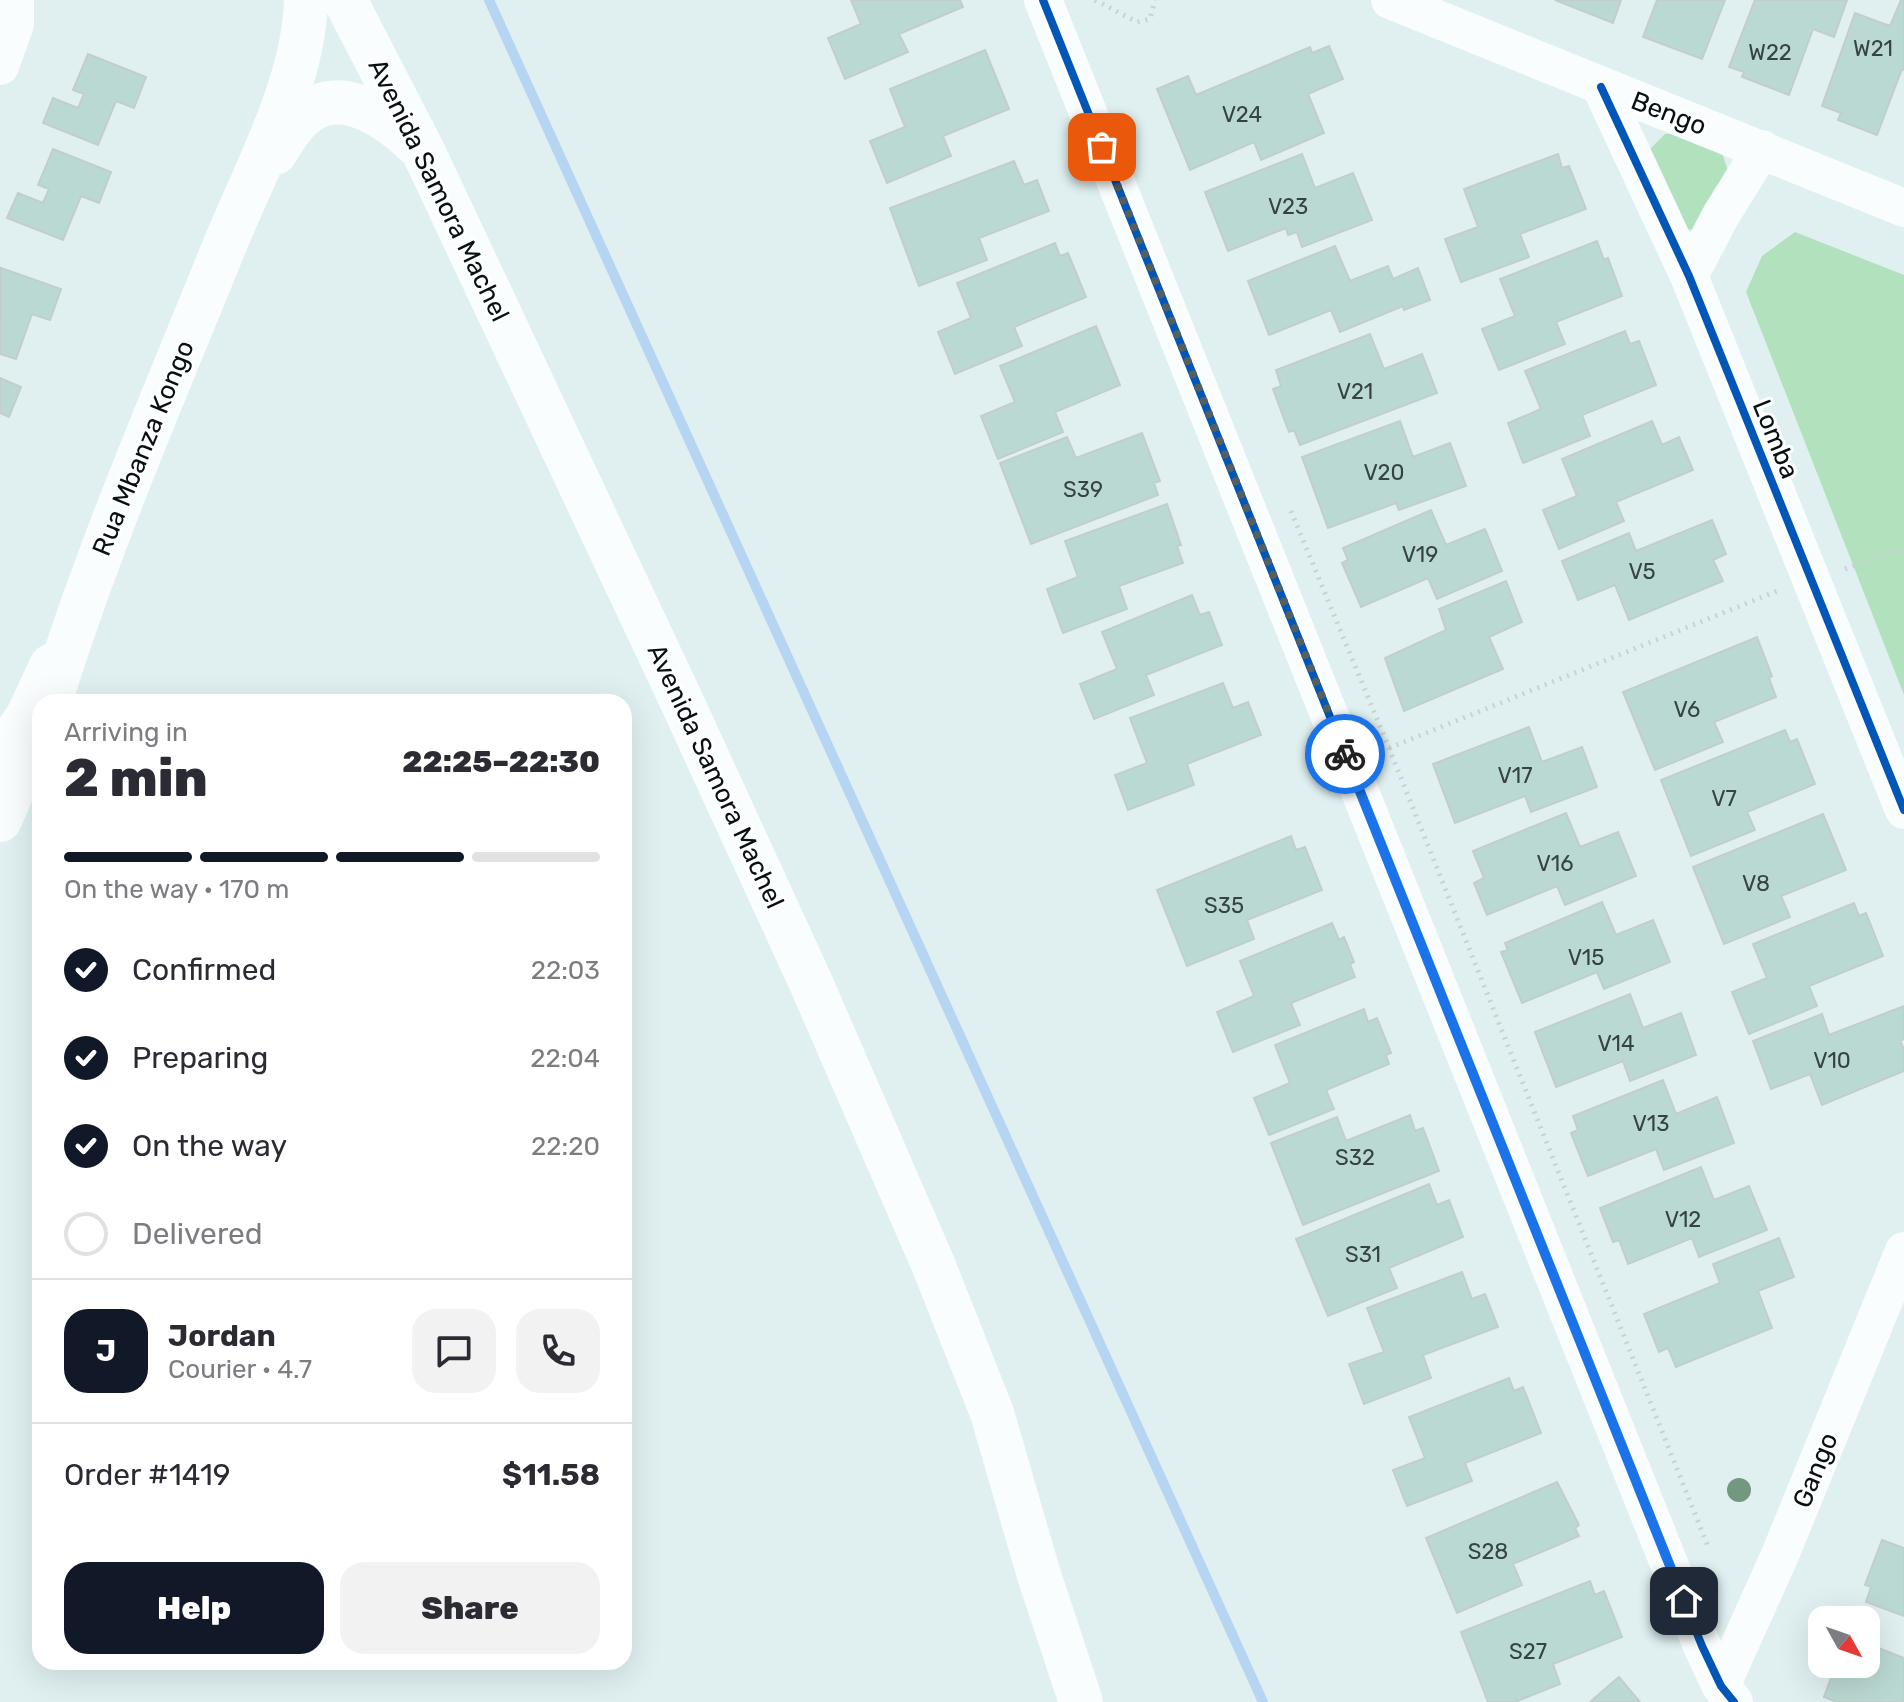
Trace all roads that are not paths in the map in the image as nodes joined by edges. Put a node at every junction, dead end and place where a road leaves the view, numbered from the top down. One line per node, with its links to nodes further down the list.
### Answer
1 (15, 0): 6 (street)
2 (306, 0): 10 (main road, Rua Mbanza Kongo)
3 (345, 0): 9 (main road, Avenida Samora Machel)
4 (1043, 0): 23 (street)
5 (1390, 0): 7 (street, Bengo)
6 (0, 66)
7 (1601, 87): 8 (street, Bengo); 12 (street, Lomba)
8 (1762, 149): 11 (street, Bengo); 12 (street)
9 (423, 151): 10 (main road, Rua Mbanza Kongo); 22 (main road, Avenida Samora Machel)
10 (244, 198): 13 (main road, Rua Mbanza Kongo)
11 (1904, 208)
12 (1689, 276): 19 (street, Lomba)
13 (82, 598): 14 (main road); 15 (main road, Rua Mbanza Kongo)
14 (38, 694)
15 (52, 694)
16 (32, 707): 18 (main road)
17 (32, 746): 20 (main road)
18 (0, 757)
19 (1904, 810)
20 (0, 820)
21 (1904, 1251): 23 (street, Gango)
22 (1038, 1572): 24 (main road, Avenida Samora Machel); 25 (main road, Avenida Samora Machel)
23 (1728, 1694)
24 (1070, 1702)
25 (1081, 1702)

